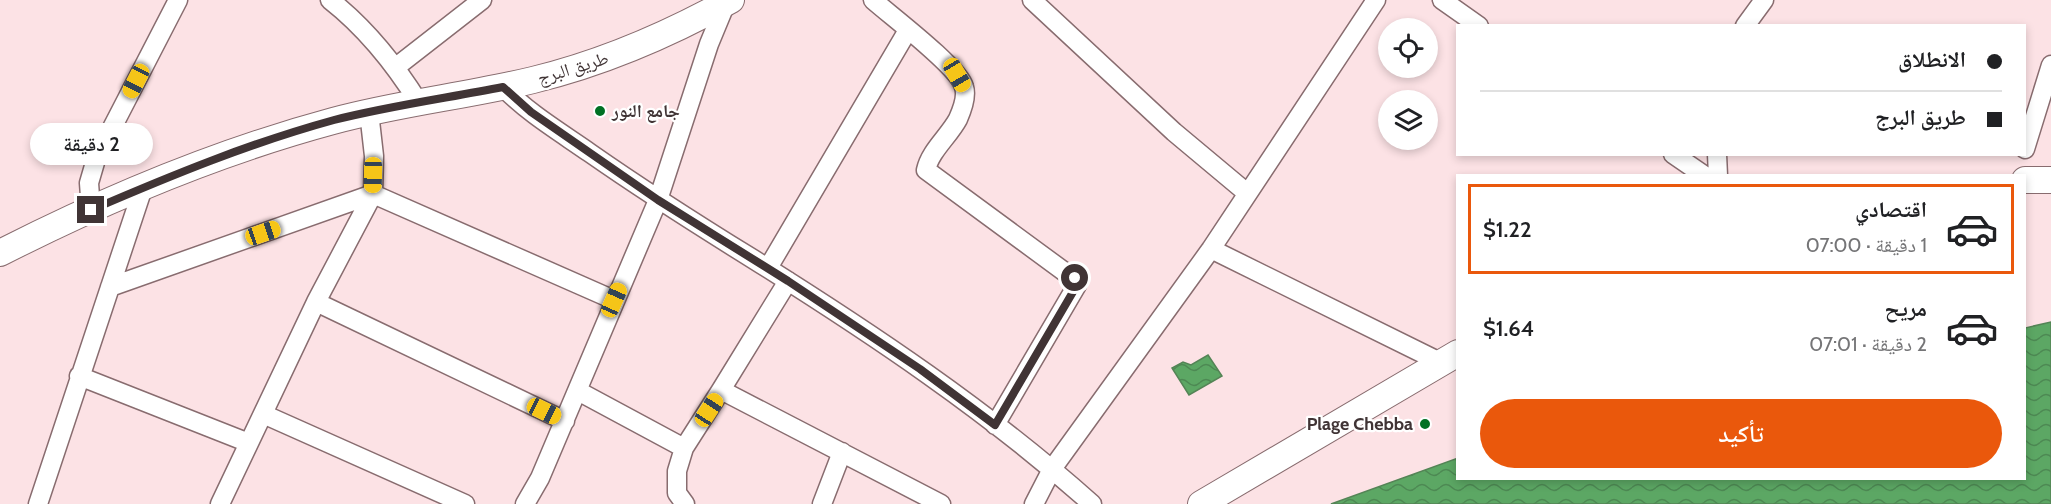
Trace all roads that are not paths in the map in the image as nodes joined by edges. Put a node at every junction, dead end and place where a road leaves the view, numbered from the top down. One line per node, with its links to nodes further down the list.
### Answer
1 (178, 0): 31 (street)
2 (330, 0): 14 (street)
3 (482, 0): 14 (street)
4 (873, 0): 12 (street)
5 (1032, 0): 28 (street)
6 (1376, 0): 28 (street)
7 (1442, 0): 10 (street)
8 (1764, 0): 11 (street)
9 (728, 1): 15 (street, طريق البرج); 30 (street)
10 (1476, 24)
11 (1746, 24)
12 (908, 30): 34 (street); 45 (street)
13 (2051, 66): 18 (street)
14 (396, 67): 16 (street)
15 (503, 87): 16 (street, طريق البرج); 30 (street)
16 (419, 103): 17 (street, طريق البرج)
17 (369, 112): 27 (street, طريق البرج); 29 (street)
18 (2026, 146)
19 (1676, 156): 22 (street)
20 (1717, 156): 23 (street)
21 (2023, 156): 24 (street)
22 (1702, 174)
23 (1718, 174)
24 (2018, 174)
25 (2026, 180): 26 (street)
26 (2051, 180)
27 (143, 188): 31 (street, طريق البرج); 36 (street)
28 (1247, 193): 32 (street)
29 (373, 194): 36 (street); 37 (street); 38 (street)
30 (658, 200): 34 (street); 37 (street)
31 (91, 210): 33 (street, طريق البرج)
32 (1212, 249): 39 (street); 49 (street)
33 (0, 253)
34 (768, 268): 35 (street)
35 (788, 281): 41 (street); 45 (street)
36 (110, 287): 40 (street)
37 (614, 300): 42 (street)
38 (316, 302): 43 (street); 44 (street)
39 (1450, 358): 59 (street)
40 (79, 376): 46 (street); 50 (street)
41 (721, 390): 47 (street); 48 (street)
42 (578, 391): 44 (street); 47 (street)
43 (263, 414): 46 (street); 52 (street)
44 (565, 421): 53 (street)
45 (995, 425): 49 (street)
46 (249, 443): 51 (street)
47 (684, 448): 54 (street)
48 (842, 452): 55 (street); 56 (street)
49 (1052, 469): 57 (street); 58 (street)
50 (38, 504)
51 (220, 504)
52 (465, 504)
53 (525, 504)
54 (685, 504)
55 (822, 504)
56 (941, 504)
57 (1034, 504)
58 (1092, 504)
59 (1202, 504)

